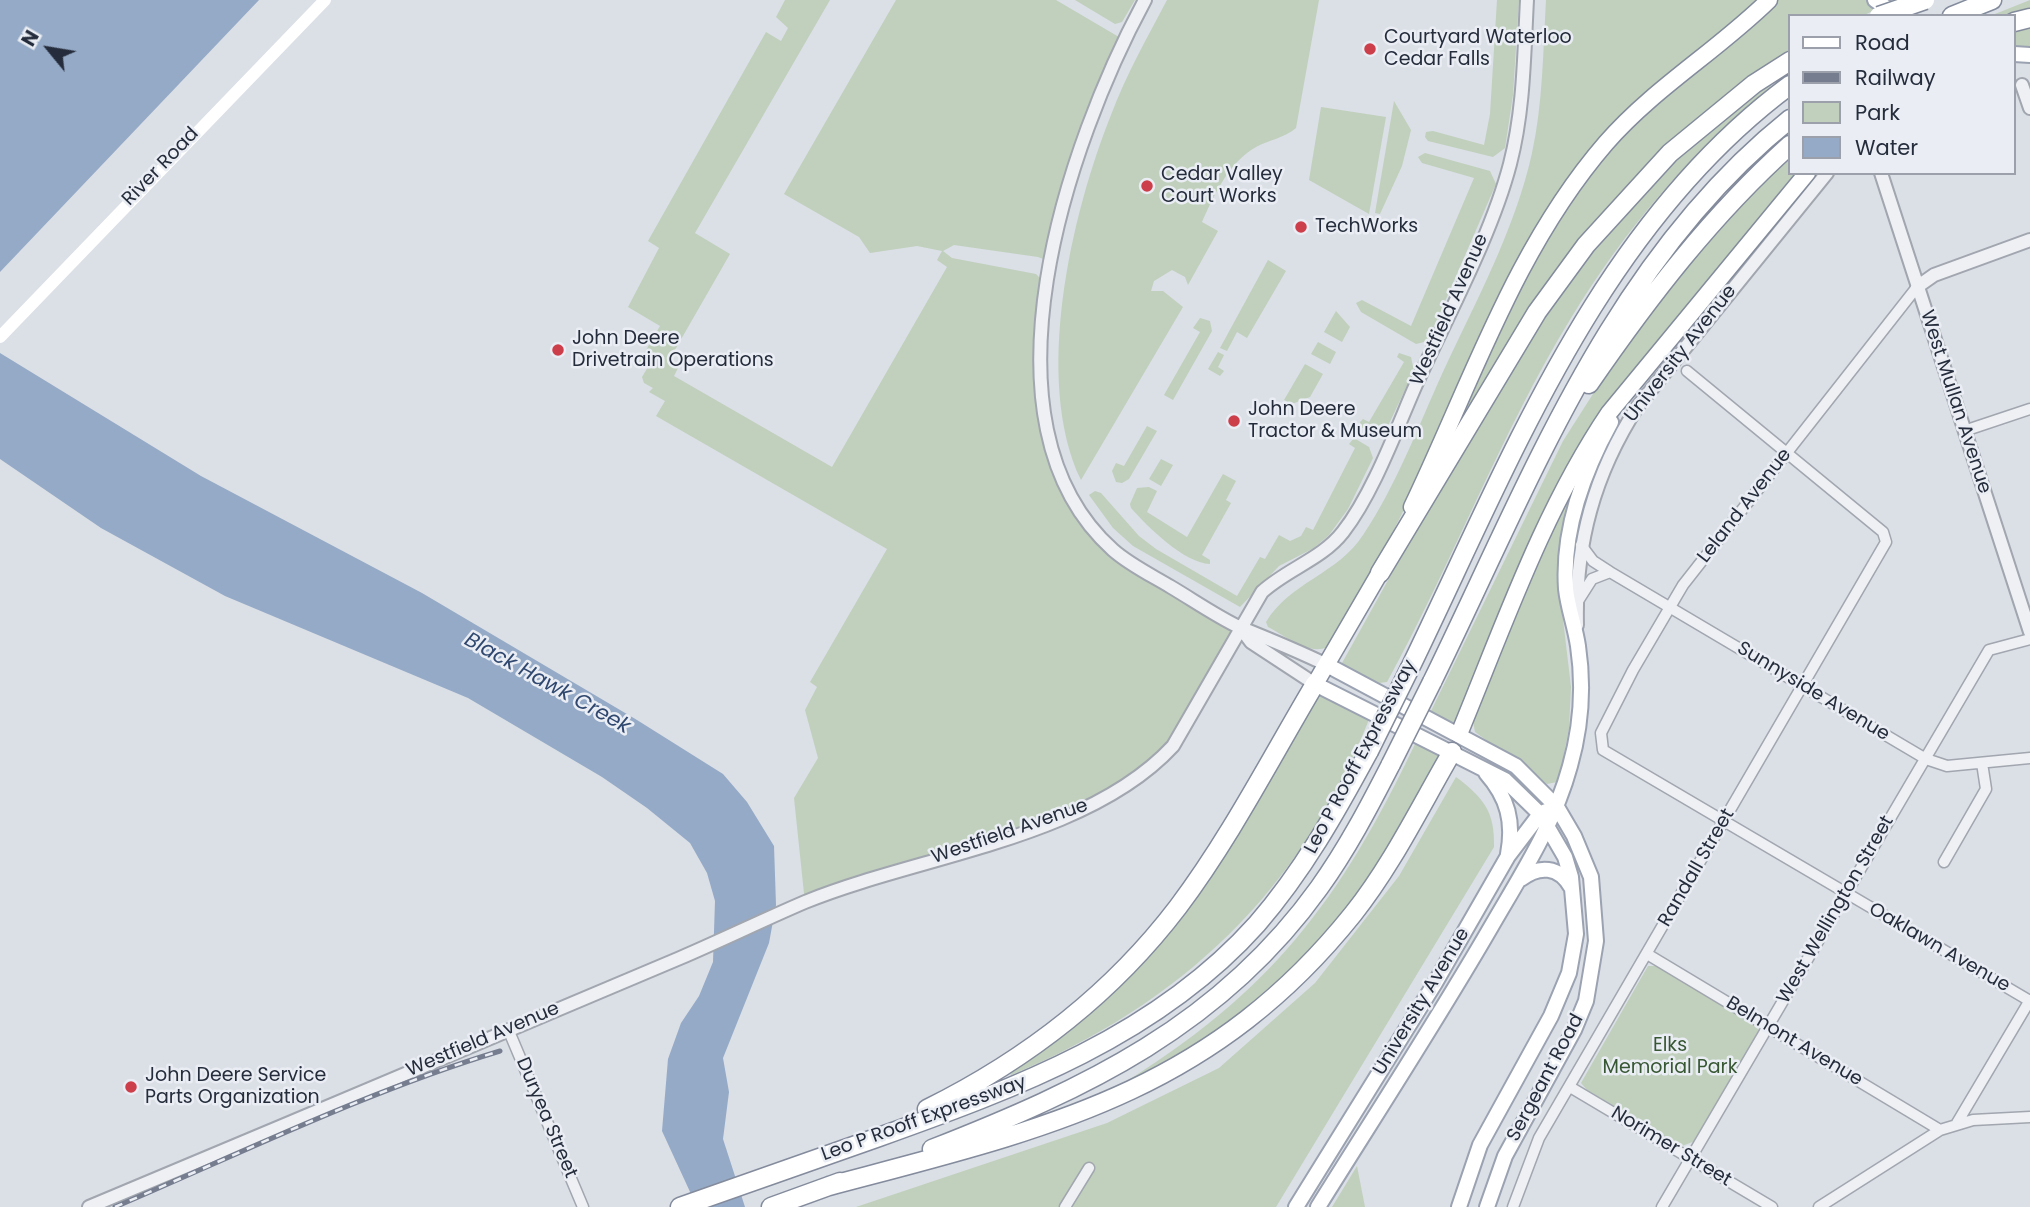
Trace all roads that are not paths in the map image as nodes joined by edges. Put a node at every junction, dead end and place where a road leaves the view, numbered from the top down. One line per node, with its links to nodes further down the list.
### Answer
1 (324, 0): 23 (main road, River Road)
2 (1145, 0): 35 (street)
3 (1527, 0): 35 (street, Westfield Avenue)
4 (1769, 0): 32 (highway)
5 (1875, 0): 9 (main road)
6 (1926, 0): 8 (highway, bridge); 10 (highway, bridge)
7 (1992, 0): 11 (highway)
8 (1886, 14)
9 (1897, 14)
10 (1903, 14)
11 (1957, 14)
12 (1788, 62): 32 (highway)
13 (2022, 85): 15 (street)
14 (1788, 87): 62 (highway, Leo P Rooff Expressway, bridge)
15 (2030, 108)
16 (1788, 121): 28 (highway, Leo P Rooff Expressway)
17 (1788, 147): 28 (highway)
18 (1805, 175): 24 (highway)
19 (1825, 175): 30 (street, University Avenue)
20 (1882, 175): 22 (street, West Mullan Avenue)
21 (2030, 240): 22 (street)
22 (1917, 287): 27 (street, West Mullan Avenue); 29 (street, Leland Avenue)
23 (5, 332)
24 (1658, 354): 38 (main road); 42 (highway)
25 (1687, 371): 29 (street)
26 (2030, 409): 27 (street)
27 (1965, 431): 36 (street, West Mullan Avenue)
28 (1554, 432): 66 (highway, Leo P Rooff Expressway, bridge)
29 (1786, 453): 34 (street, Leland Avenue); 41 (street, Randall Street)
30 (1581, 545): 31 (street, Sunnyside Avenue); 33 (street, University Avenue)
31 (1610, 572): 33 (street); 34 (street, Sunnyside Avenue)
32 (1380, 573): 39 (highway)
33 (1576, 605): 38 (street, University Avenue)
34 (1669, 607): 41 (street, Sunnyside Avenue); 43 (street, Leland Avenue)
35 (1240, 627): 39 (street); 40 (street); 60 (street, Westfield Avenue)
36 (2030, 632)
37 (2030, 639): 46 (street, West Wellington Street)
38 (1577, 644): 49 (main road, University Avenue)
39 (1327, 665): 40 (highway); 42 (main road, Sergeant Road)
40 (1315, 684): 44 (main road, Sergeant Road); 62 (highway)
41 (1802, 686): 46 (street, Sunnyside Avenue); 51 (street, Randall Street)
42 (1459, 734): 44 (main road); 49 (main road, Sergeant Road)
43 (1600, 742): 51 (street, Oaklawn Avenue)
44 (1452, 752): 48 (main road, Sergeant Road); 66 (highway)
45 (2030, 758): 47 (street, Sunnyside Avenue)
46 (1926, 759): 47 (street, Sunnyside Avenue); 55 (street, West Wellington Street)
47 (1982, 763): 53 (street)
48 (1481, 766): 50 (main road, Sergeant Road); 52 (main road)
49 (1557, 807): 50 (main road, University Avenue); 77 (main road, Sergeant Road)
50 (1544, 820): 52 (main road, University Avenue); 54 (main road, University Avenue); 56 (main road, Sergeant Road)
51 (1724, 821): 55 (street, Oaklawn Avenue); 57 (street, Randall Street)
52 (1508, 856): 74 (main road, University Avenue)
53 (1944, 862)
54 (1517, 883): 56 (main road); 75 (main road, University Avenue)
55 (1846, 893): 58 (street, Oaklawn Avenue); 59 (street, West Wellington Street)
56 (1575, 894): 76 (main road, Sergeant Road)
57 (1647, 954): 59 (street, Belmont Avenue); 61 (street, Randall Street)
58 (2030, 1000): 64 (street)
59 (1768, 1027): 65 (street, Belmont Avenue); 67 (street, West Wellington Street)
60 (508, 1030): 69 (street, Westfield Avenue); 70 (street, Duryea Street)
61 (1570, 1087): 67 (street, Norimer Street); 78 (street, Randall Street)
62 (920, 1117): 71 (highway, Leo P Rooff Expressway)
63 (2030, 1117): 64 (street)
64 (1957, 1123): 65 (street)
65 (1940, 1130): 81 (street)
66 (937, 1152): 72 (highway, Leo P Rooff Expressway)
67 (1690, 1158): 79 (street, West Wellington Street); 80 (street, Norimer Street)
68 (1089, 1168): 73 (street)
69 (89, 1207)
70 (583, 1207)
71 (680, 1207)
72 (771, 1207)
73 (1065, 1207)
74 (1296, 1207)
75 (1318, 1207)
76 (1459, 1207)
77 (1487, 1207)
78 (1513, 1207)
79 (1662, 1207)
80 (1772, 1207)
81 (1819, 1207)

